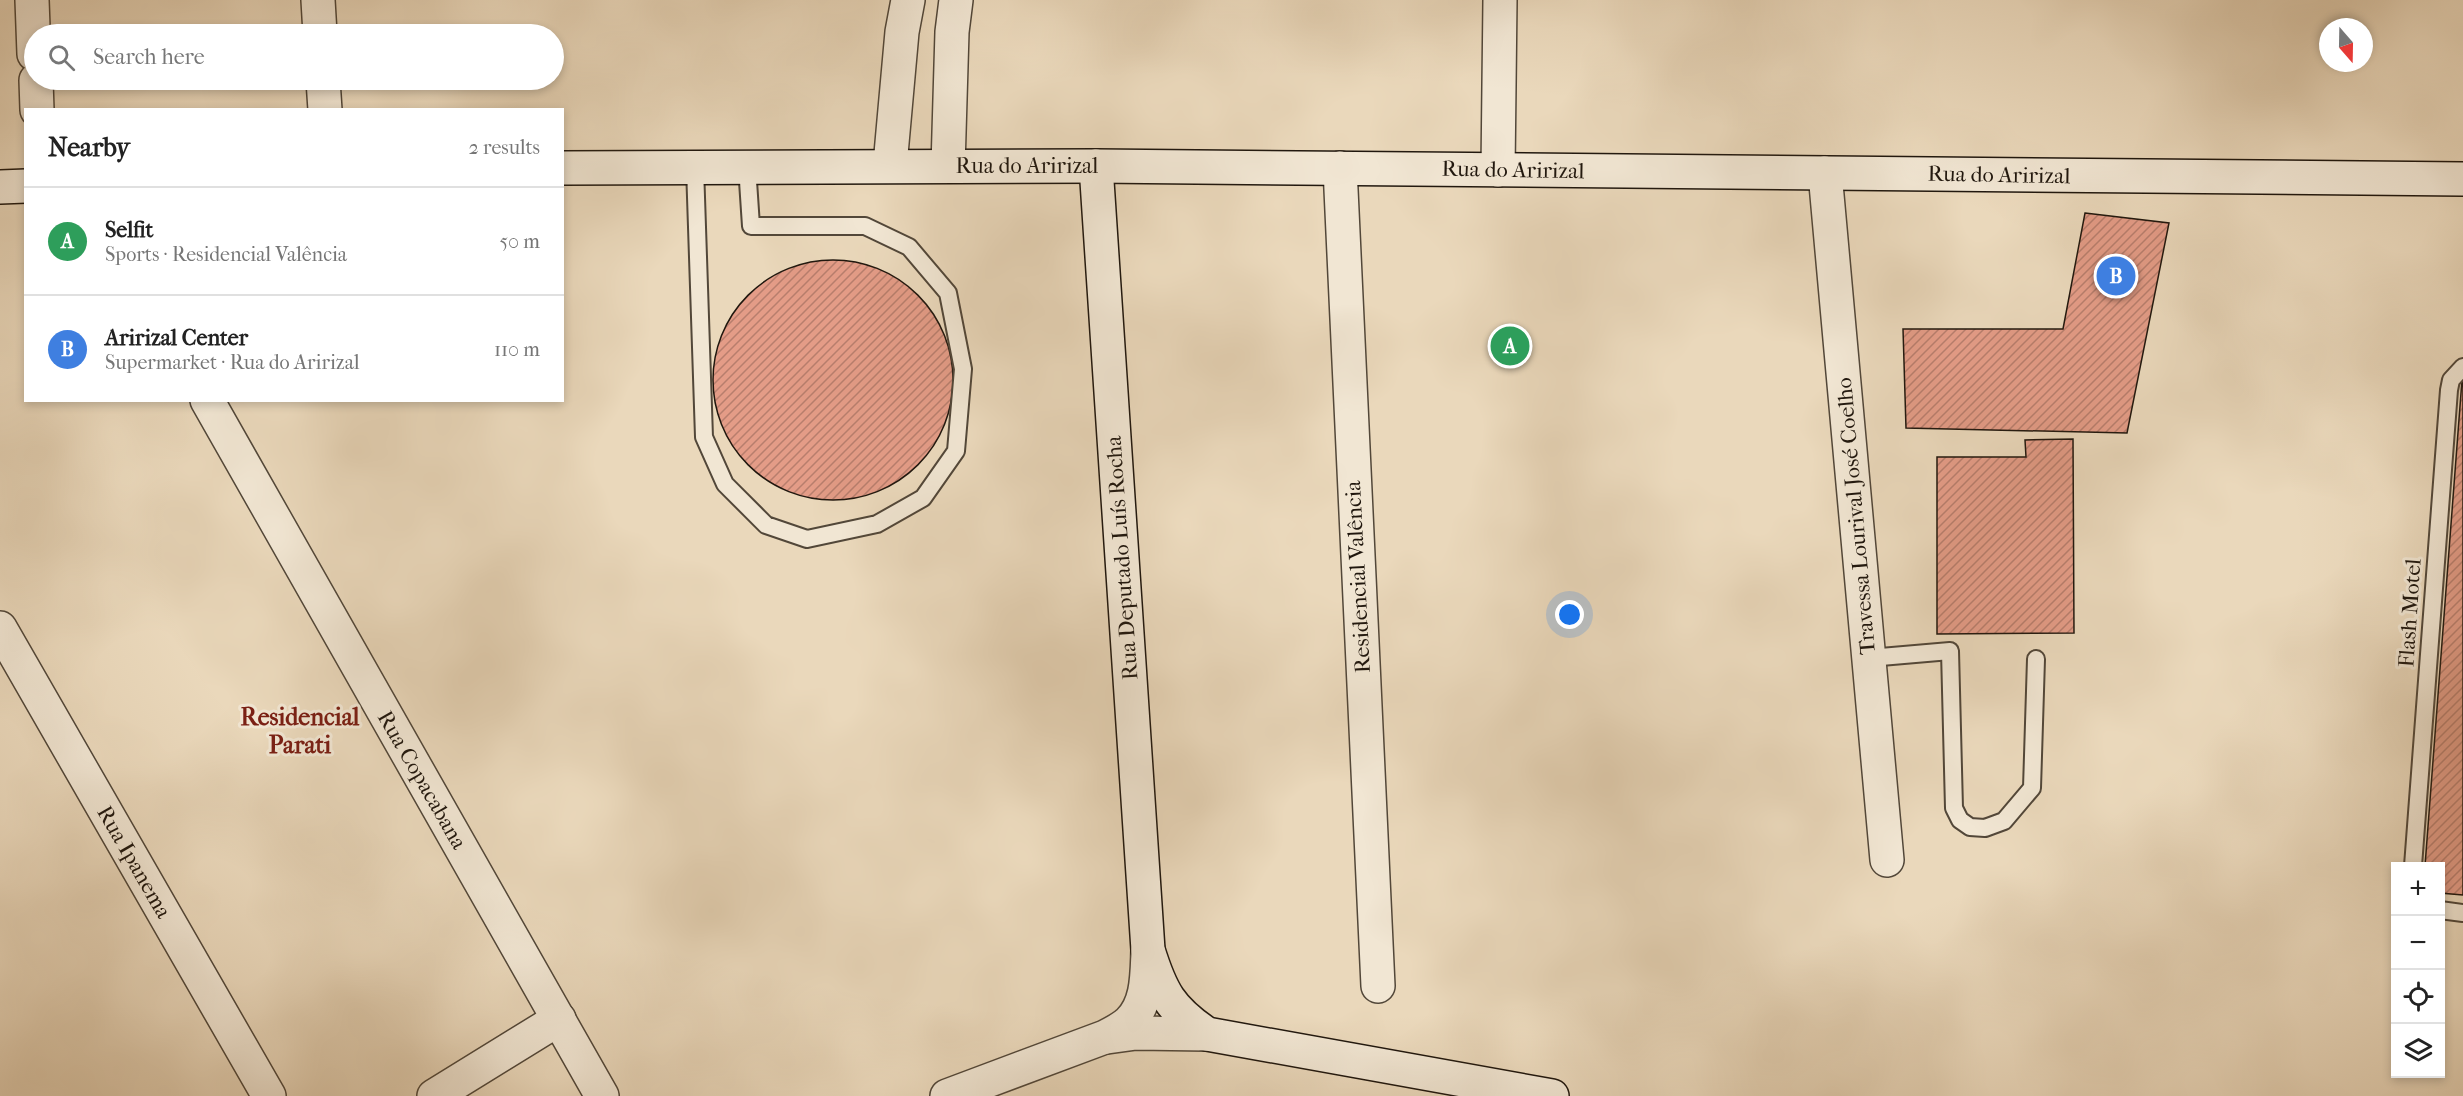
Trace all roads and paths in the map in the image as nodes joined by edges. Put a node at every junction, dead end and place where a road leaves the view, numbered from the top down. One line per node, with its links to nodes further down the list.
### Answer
1 (32, 0): 6 (street)
2 (318, 0): 7 (street)
3 (908, 0): 12 (street)
4 (956, 0): 14 (street)
5 (1500, 0): 19 (street)
6 (33, 24)
7 (319, 24)
8 (37, 90): 10 (street)
9 (324, 90): 11 (street)
10 (38, 108)
11 (325, 108)
12 (890, 165): 13 (street, Rua do Aririzal); 14 (street, Rua do Aririzal)
13 (747, 166): 16 (street, Rua do Aririzal); 16 (lane)
14 (948, 166): 15 (street, Rua do Aririzal)
15 (1096, 166): 18 (street, Rua do Aririzal); 33 (street, Rua Deputado Luís Rocha)
16 (696, 167): 17 (street, Rua do Aririzal)
17 (564, 168)
18 (1340, 168): 19 (street, Rua do Aririzal); 34 (street, Residencial Valência)
19 (1498, 170): 20 (street, Rua do Aririzal)
20 (1825, 173): 21 (street, Rua do Aririzal); 27 (street, Travessa Lourival José Coelho)
21 (2463, 179)
22 (24, 186): 23 (street)
23 (0, 187)
24 (2463, 367): 30 (lane, Flash Motel)
25 (208, 402): 35 (street, Rua Copacabana)
26 (0, 628): 38 (street, Rua Ipanema)
27 (1869, 658): 28 (lane); 29 (street, Travessa Lourival José Coelho)
28 (2036, 658)
29 (1887, 860)
30 (2413, 862)
31 (2445, 911): 32 (lane)
32 (2463, 913)
33 (1148, 950): 36 (street, Rua Deputado Luís Rocha); 37 (street, Rua Deputado Luís Rocha)
34 (1378, 986)
35 (559, 1019): 39 (street); 40 (street, Rua Copacabana)
36 (1207, 1034): 37 (street, Rua Deputado Luís Rocha); 42 (street, Rua Deputado Luís Rocha)
37 (1105, 1037): 41 (street, Rua Deputado Luís Rocha)
38 (269, 1096)
39 (434, 1096)
40 (602, 1096)
41 (947, 1096)
42 (1552, 1096)

